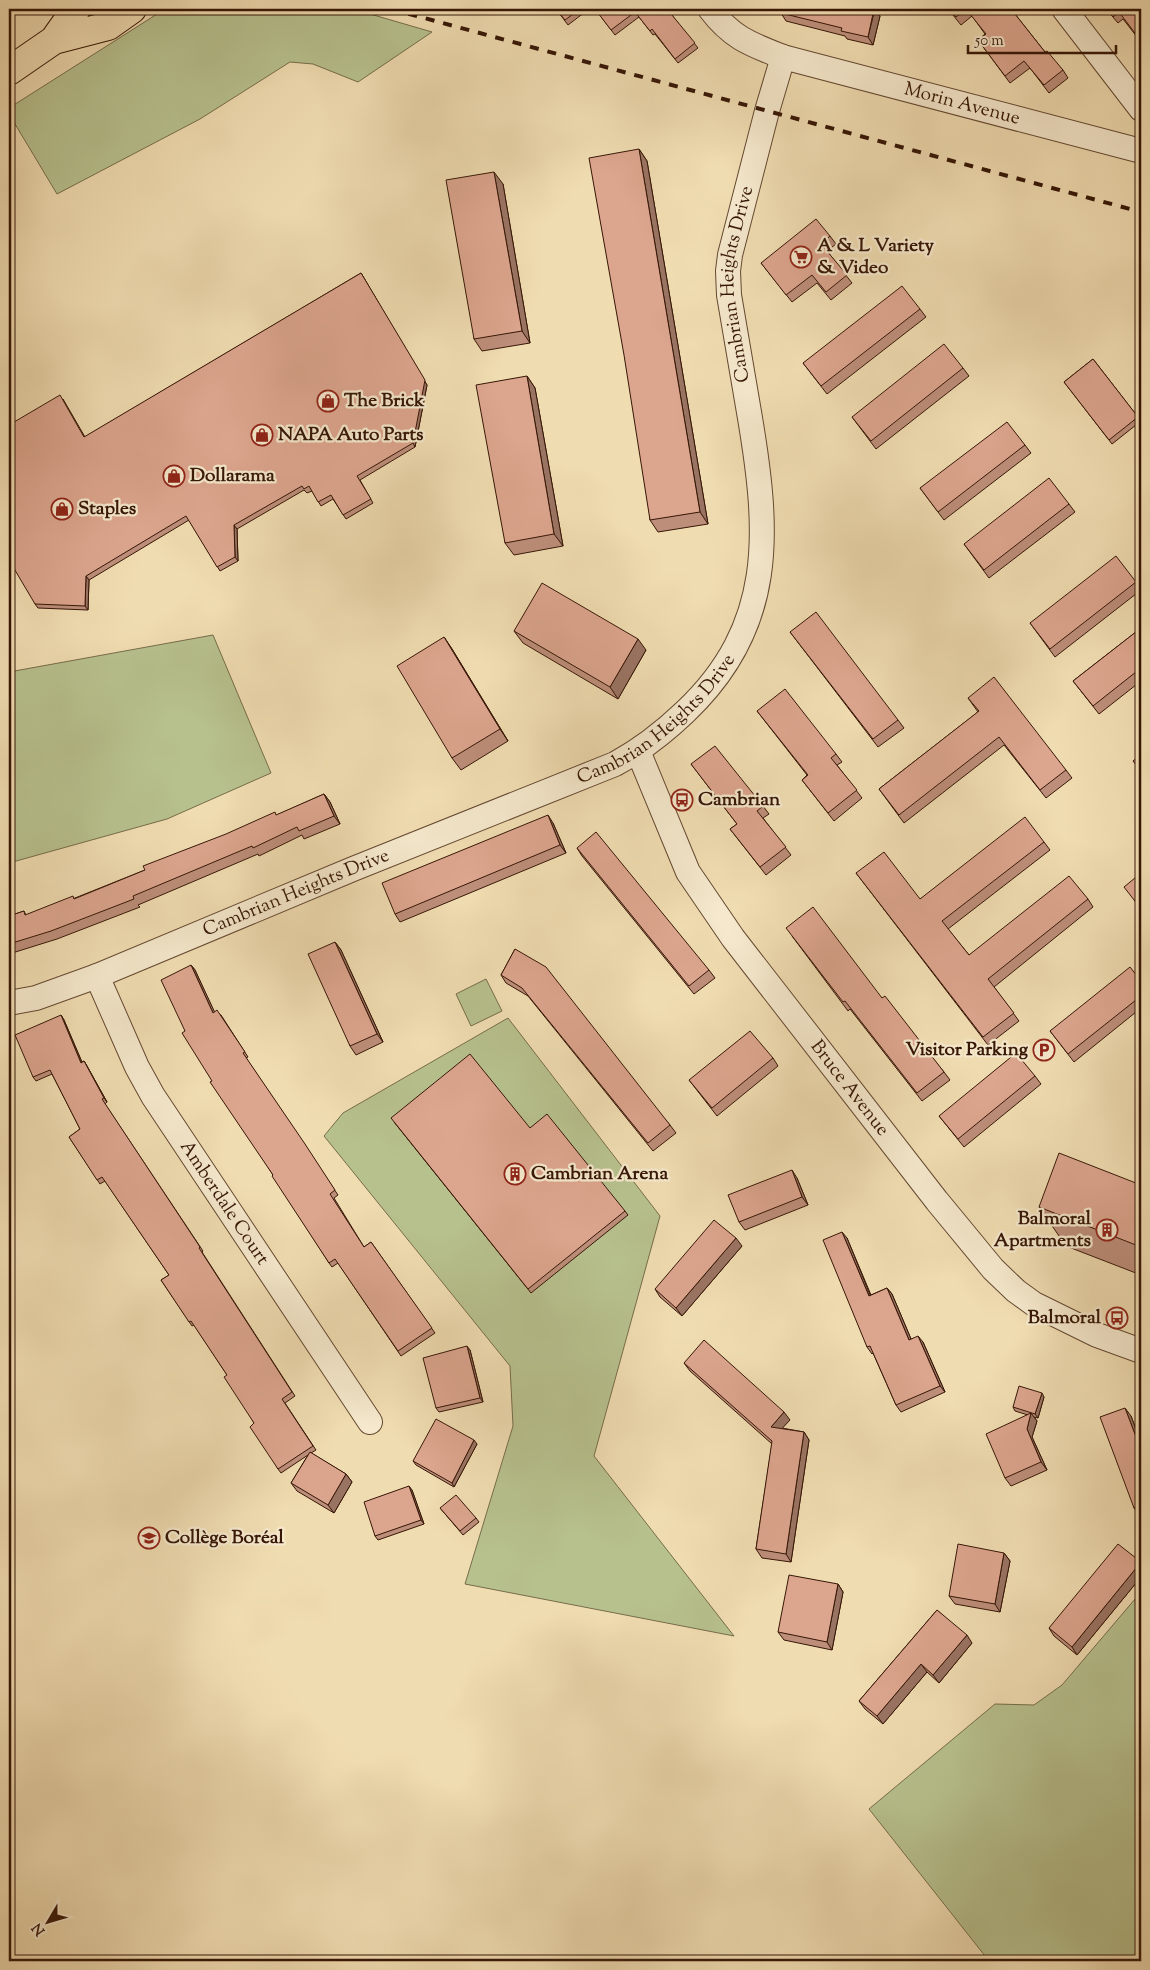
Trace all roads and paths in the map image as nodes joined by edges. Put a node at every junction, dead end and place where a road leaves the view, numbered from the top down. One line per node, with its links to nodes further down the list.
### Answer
1 (76, 9): 5 (main road)
2 (132, 9): 5 (main road)
3 (710, 9): 6 (street, Morin Avenue)
4 (1064, 9): 8 (street)
5 (54, 40): 7 (main road)
6 (783, 58): 9 (street, Morin Avenue); 10 (street, Cambrian Heights Drive)
7 (9, 70)
8 (1141, 109)
9 (1141, 152)
10 (638, 751): 11 (street, Cambrian Heights Drive); 13 (street, Bruce Avenue)
11 (96, 976): 12 (street, Cambrian Heights Drive); 14 (street, Amberdale Court)
12 (9, 1003)
13 (1141, 1351)
14 (370, 1422)

